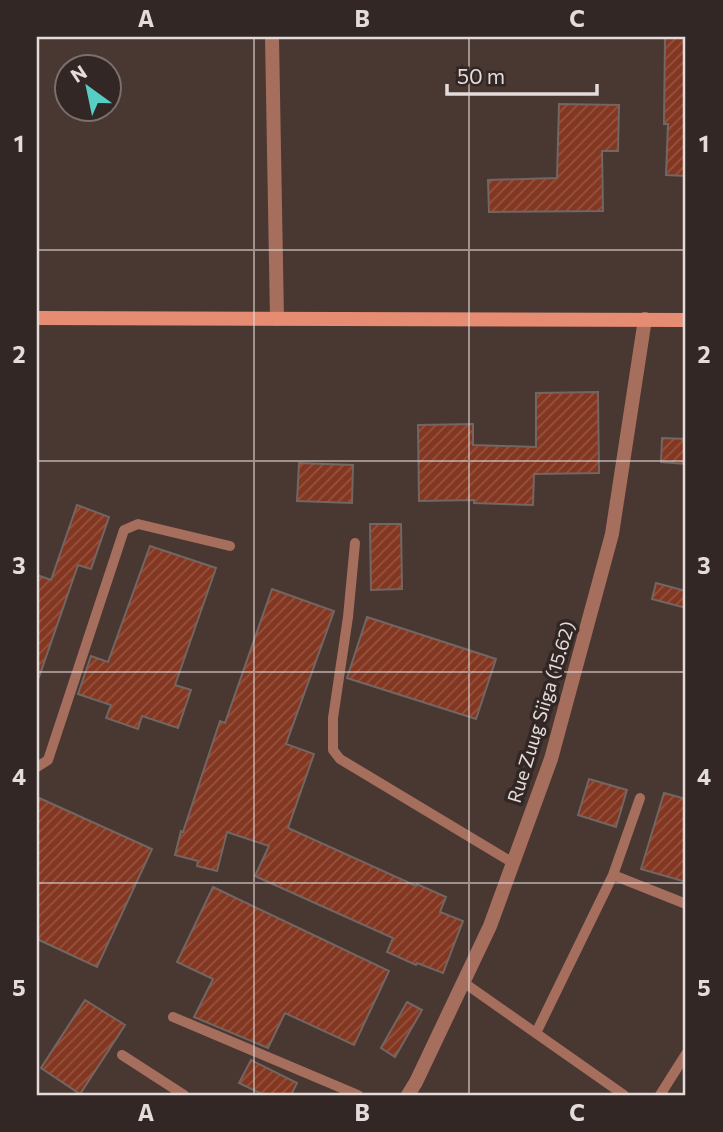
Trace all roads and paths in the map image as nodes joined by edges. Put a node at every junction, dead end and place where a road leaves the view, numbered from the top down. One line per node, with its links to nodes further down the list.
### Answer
1 (272, 37): 4 (street)
2 (37, 318): 4 (main road)
3 (645, 318): 4 (main road); 5 (main road); 10 (street, Rue Zuug Siiga (15.62))
4 (277, 319)
5 (686, 320)
6 (355, 544): 10 (lane)
7 (230, 546): 8 (lane)
8 (37, 767)
9 (639, 798): 11 (lane)
10 (513, 863): 13 (street, Rue Zuug Siiga (15.62))
11 (613, 875): 12 (lane); 15 (lane)
12 (686, 904)
13 (464, 982): 15 (lane); 20 (street, Rue Zuug Siiga (15.62))
14 (173, 1017): 19 (lane)
15 (536, 1033): 21 (lane)
16 (686, 1054): 22 (lane)
17 (122, 1055): 18 (lane)
18 (184, 1095)
19 (358, 1095)
20 (408, 1095)
21 (624, 1095)
22 (660, 1095)

